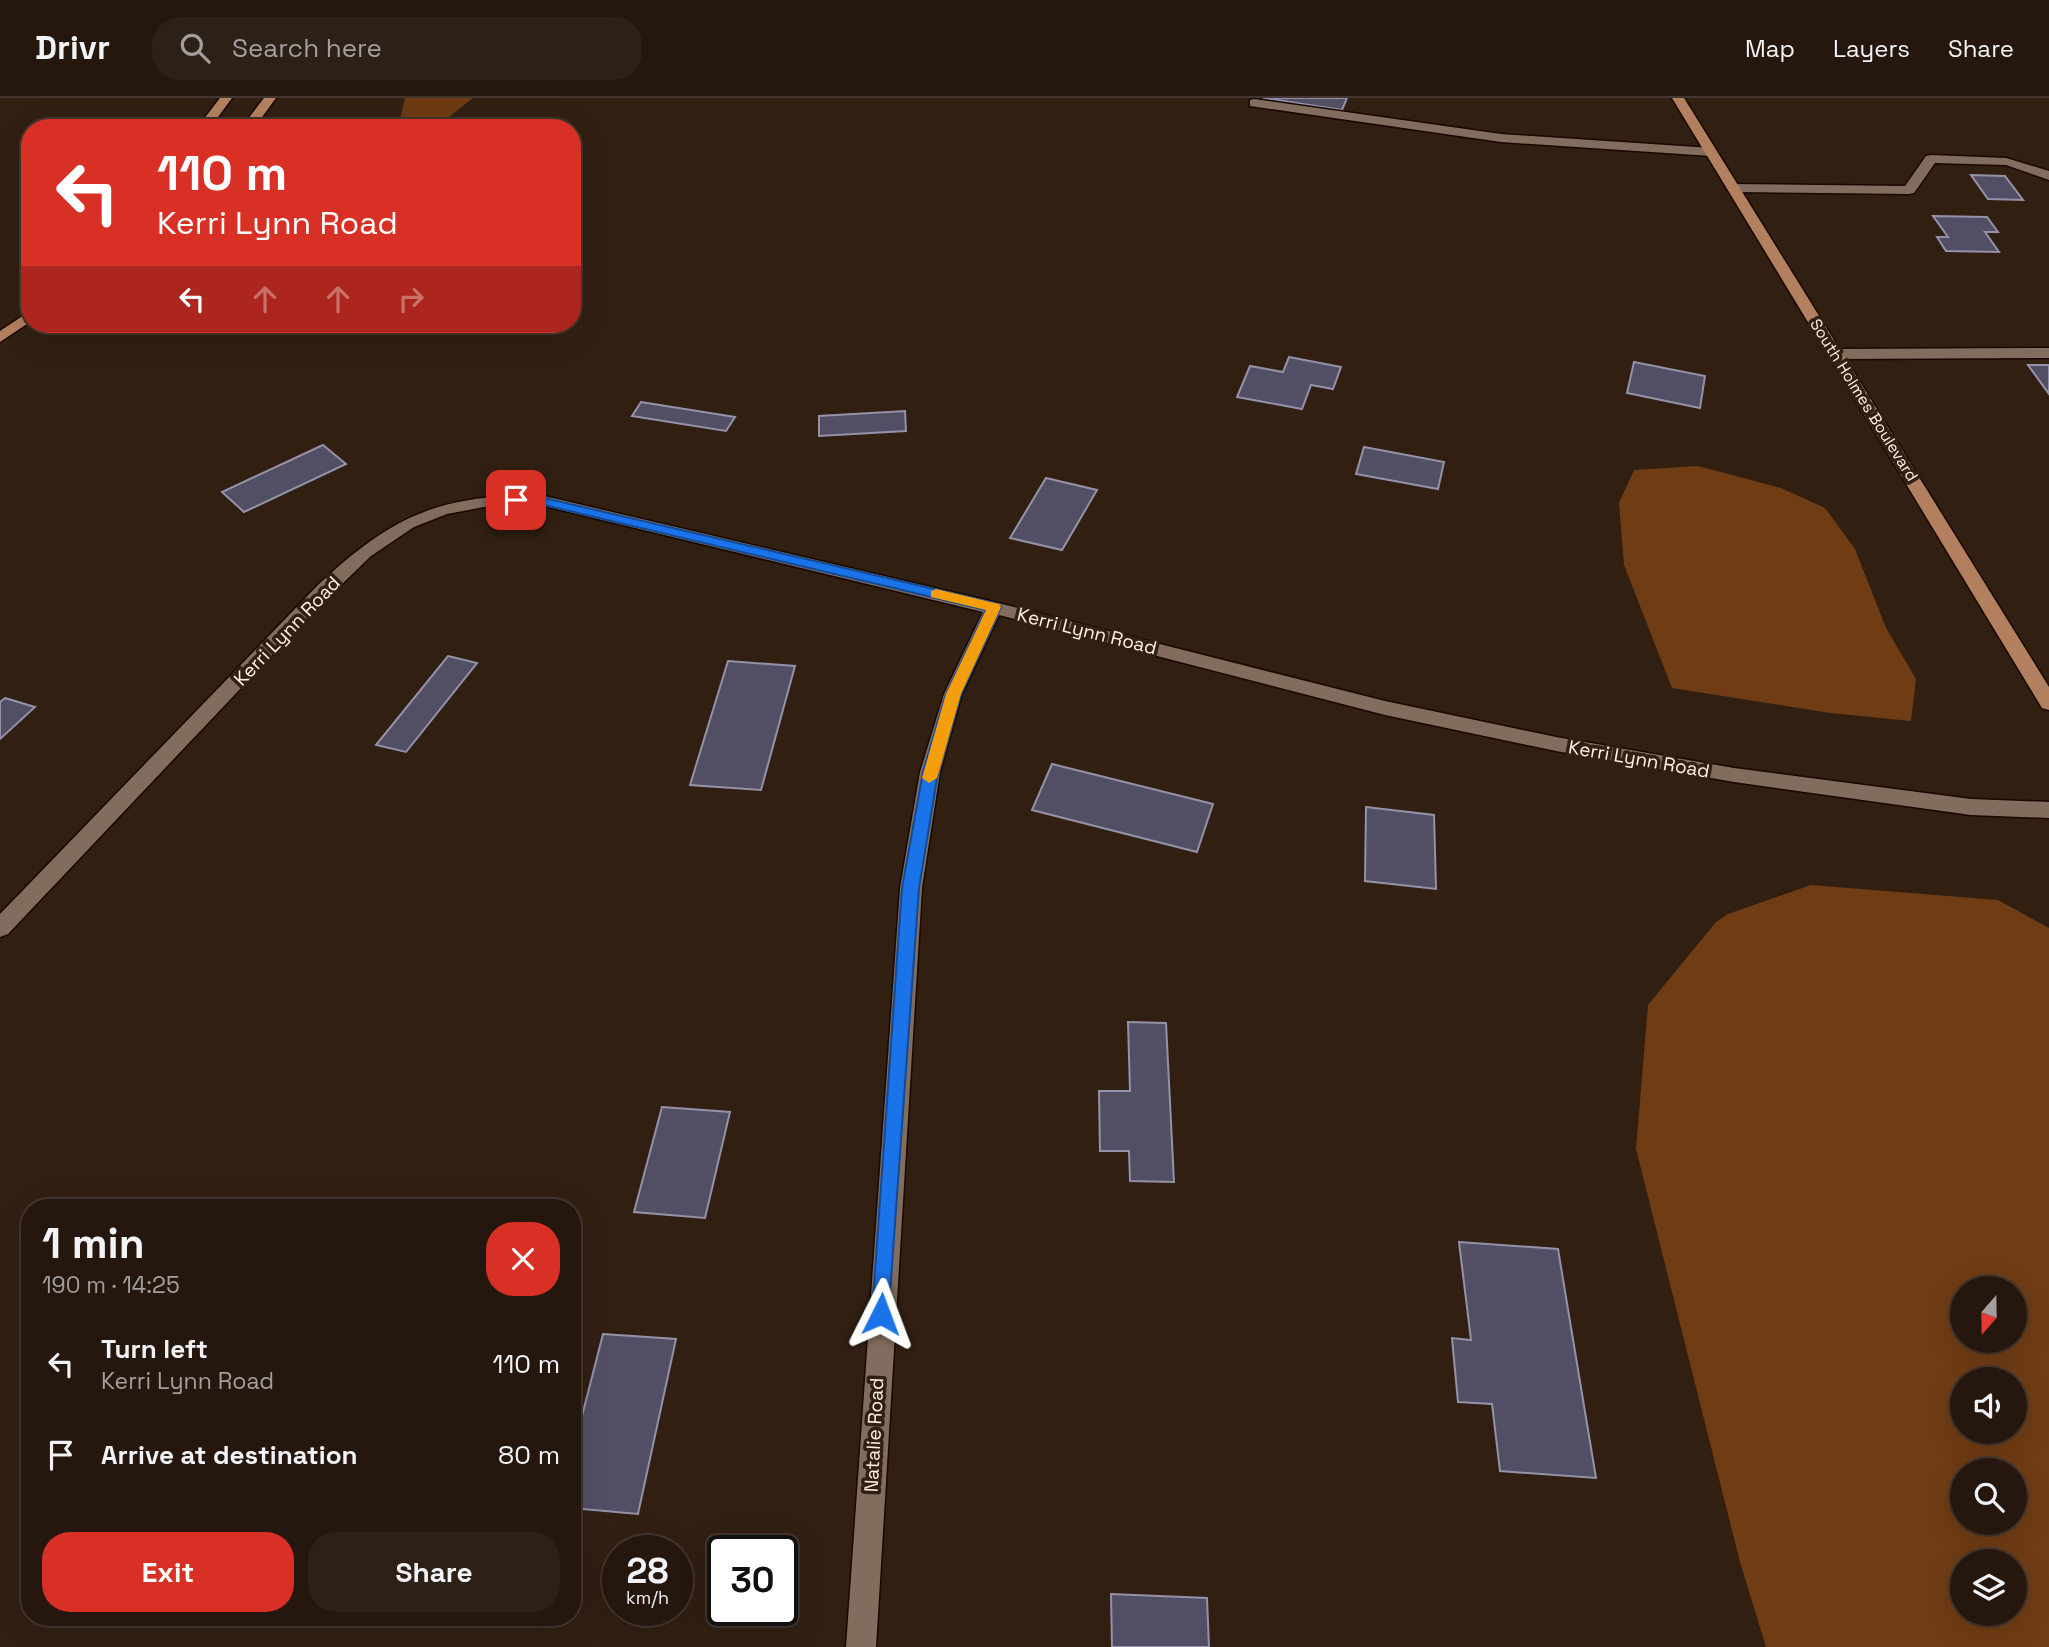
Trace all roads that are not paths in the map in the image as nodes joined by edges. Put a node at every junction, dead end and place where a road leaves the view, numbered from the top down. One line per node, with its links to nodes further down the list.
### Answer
1 (226, 98): 5 (main road)
2 (270, 98): 6 (main road)
3 (1678, 98): 7 (main road, South Holmes Boulevard)
4 (1254, 103): 7 (street)
5 (210, 119)
6 (254, 119)
7 (1711, 152): 9 (main road, South Holmes Boulevard)
8 (2049, 176): 9 (street)
9 (1733, 188): 13 (main road, South Holmes Boulevard)
10 (21, 322): 11 (main road)
11 (0, 338)
12 (2049, 353): 13 (street)
13 (1835, 354): 15 (main road, South Holmes Boulevard)
14 (994, 607): 16 (street, Kerri Lynn Road); 17 (street, Kerri Lynn Road); 18 (street, Natalie Road)
15 (2049, 703)
16 (2049, 810)
17 (0, 928)
18 (861, 1647)

